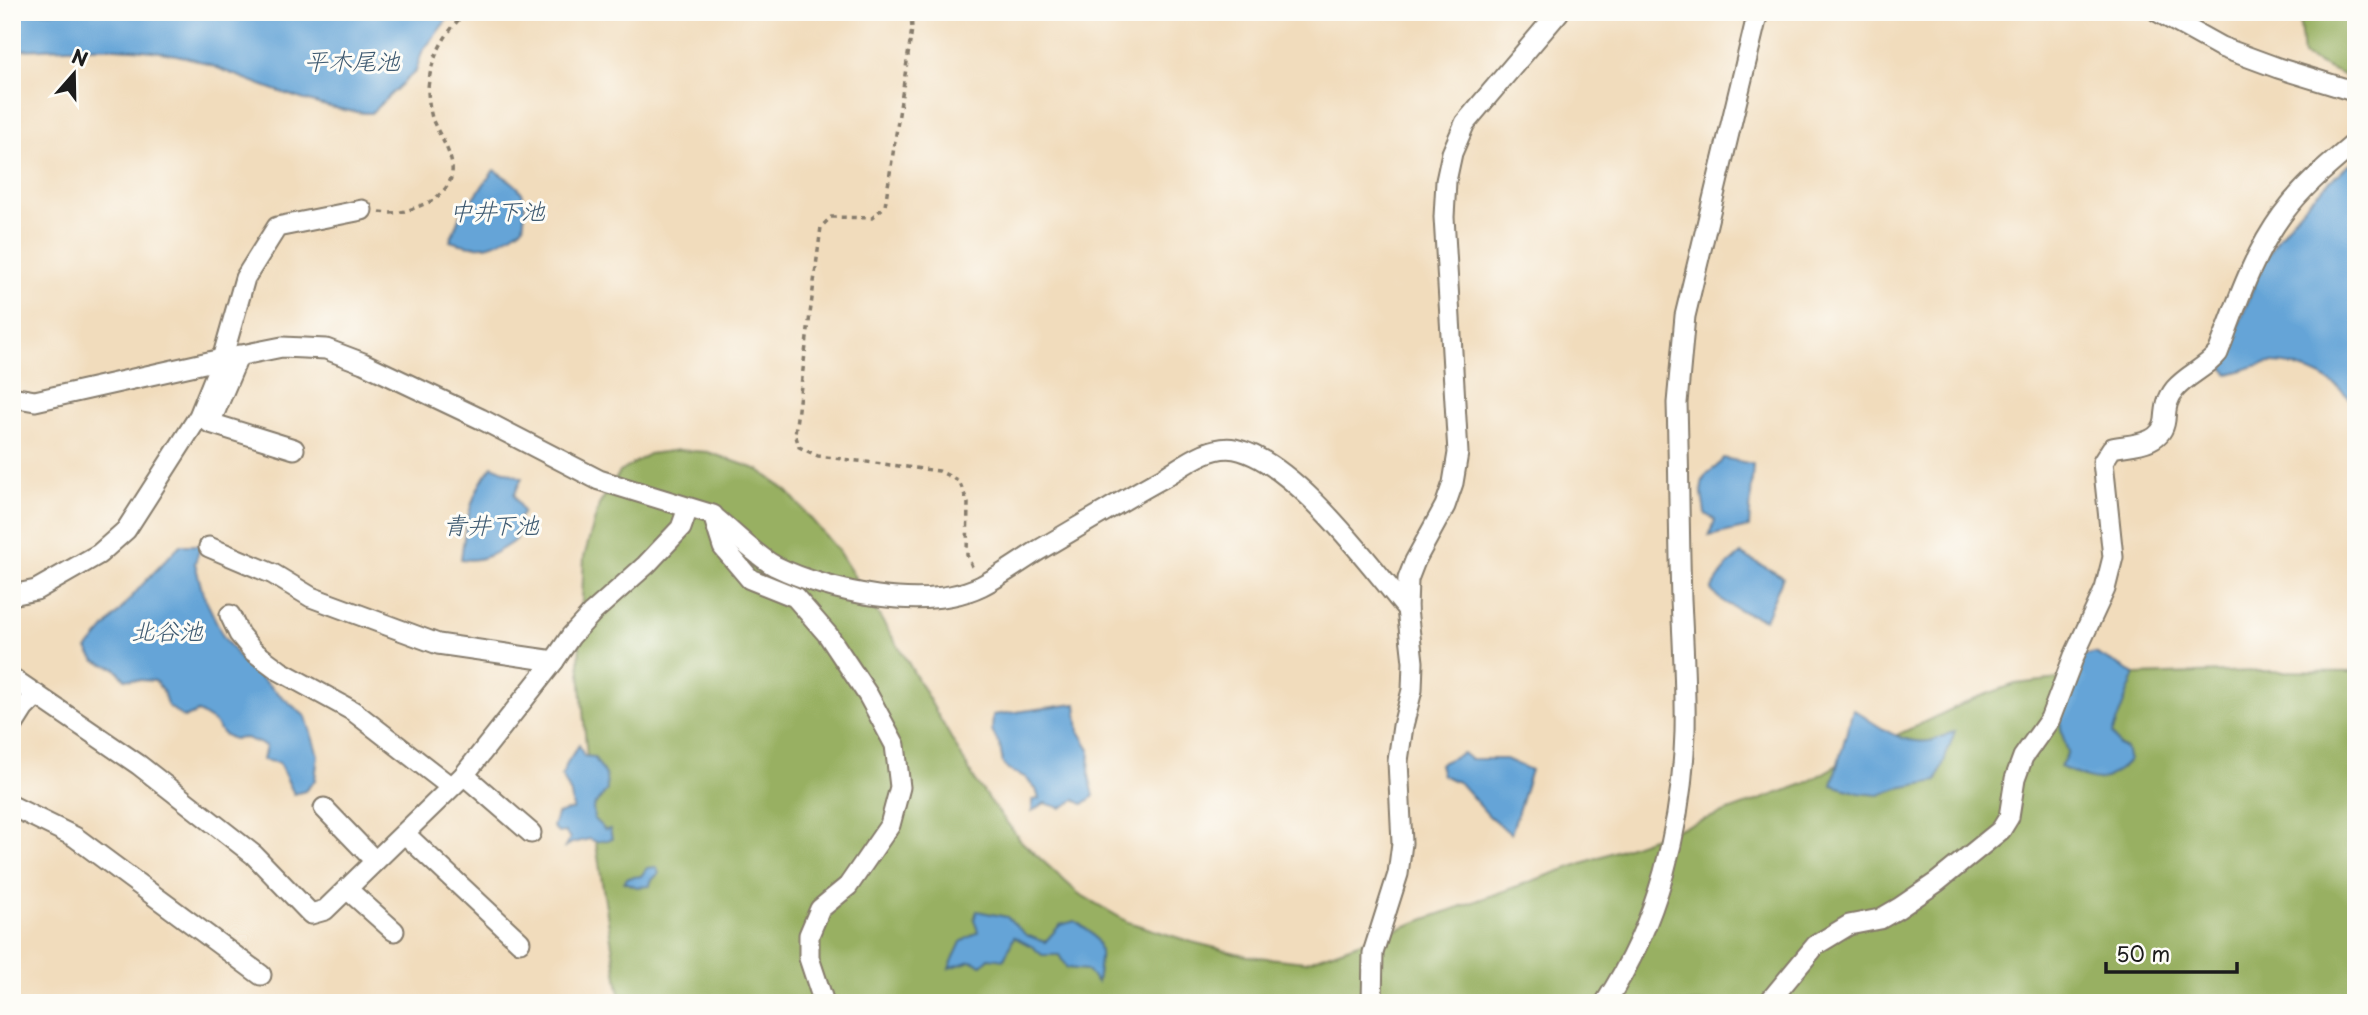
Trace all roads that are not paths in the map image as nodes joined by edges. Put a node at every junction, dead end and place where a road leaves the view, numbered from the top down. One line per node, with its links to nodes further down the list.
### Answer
1 (1559, 12): 14 (street)
2 (1758, 12): 32 (street)
3 (2158, 12): 4 (street)
4 (2356, 92)
5 (2356, 142): 33 (street)
6 (362, 210): 7 (street)
7 (231, 357): 8 (street); 9 (street); 10 (street); 13 (street)
8 (12, 397)
9 (293, 449)
10 (688, 508): 11 (street); 16 (street)
11 (713, 515): 14 (street); 30 (street)
12 (209, 547): 16 (street)
13 (12, 595)
14 (1407, 609): 31 (street)
15 (230, 615): 20 (street)
16 (554, 661): 20 (street)
17 (12, 678): 18 (street)
18 (37, 695): 19 (street); 26 (street)
19 (12, 727)
20 (458, 781): 23 (street); 24 (street)
21 (12, 806): 29 (street)
22 (324, 808): 25 (street)
23 (531, 833)
24 (405, 834): 25 (street); 28 (street)
25 (375, 861): 26 (street)
26 (347, 889): 27 (street)
27 (394, 931)
28 (520, 942)
29 (261, 975)
30 (824, 1003)
31 (1371, 1003)
32 (1605, 1003)
33 (1768, 1003)

